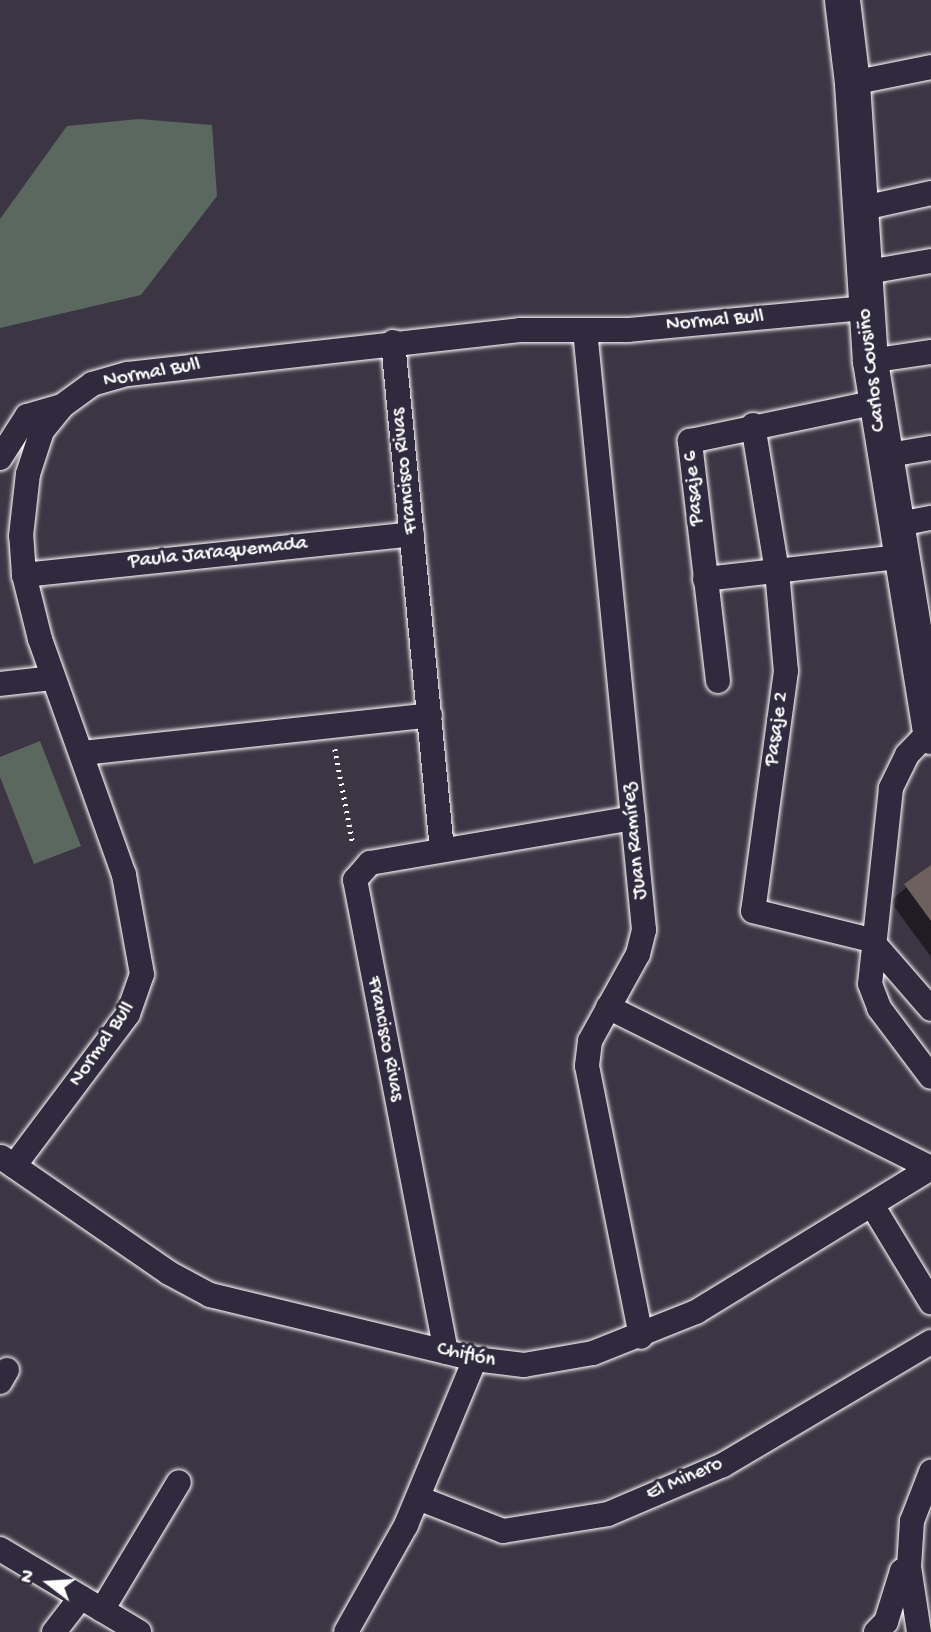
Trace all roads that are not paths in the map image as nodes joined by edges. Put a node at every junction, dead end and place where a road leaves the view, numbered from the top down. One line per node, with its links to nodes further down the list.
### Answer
1 (842, 0): 3 (main road, Carlos Cousiño)
2 (931, 66): 3 (street)
3 (852, 83): 5 (main road, Carlos Cousiño)
4 (931, 193): 5 (street)
5 (859, 209): 7 (main road, Carlos Cousiño)
6 (931, 261): 7 (street)
7 (862, 273): 8 (main road, Carlos Cousiño)
8 (865, 309): 9 (street, Normal Bull); 12 (main road, Carlos Cousiño)
9 (585, 330): 10 (street, Normal Bull); 33 (street, Juan Ramírez)
10 (393, 342): 14 (street, Normal Bull); 20 (street, Francisco Rivas)
11 (931, 352): 12 (street)
12 (870, 361): 13 (main road, Carlos Cousiño)
13 (876, 402): 15 (street, Pasaje 6); 17 (main road, Carlos Cousiño)
14 (62, 406): 18 (street); 23 (street, Normal Bull)
15 (753, 425): 22 (street, Pasaje 2); 24 (street, Pasaje 6)
16 (931, 448): 17 (street)
17 (883, 456): 21 (main road, Carlos Cousiño)
18 (0, 458)
19 (931, 517): 21 (street)
20 (412, 534): 23 (street, Paula Jaraquemada); 30 (street, Francisco Rivas)
21 (896, 541): 22 (street); 25 (main road, Carlos Cousiño)
22 (777, 571): 24 (street); 35 (street, Pasaje 2)
23 (24, 575): 27 (street, Normal Bull)
24 (705, 579): 28 (street, Pasaje 6)
25 (920, 620): 26 (main road, Carlos Cousiño)
26 (924, 671): 31 (main road, Carlos Cousiño)
27 (53, 678): 29 (street); 32 (street, Normal Bull)
28 (718, 681)
29 (0, 684)
30 (429, 715): 32 (street); 34 (street, Francisco Rivas)
31 (930, 734): 35 (street)
32 (83, 753): 39 (street, Normal Bull)
33 (633, 818): 34 (street); 36 (street, Juan Ramírez)
34 (442, 850): 45 (street, Francisco Rivas)
35 (871, 940): 37 (street); 38 (street)
36 (608, 1007): 40 (street); 43 (street, Juan Ramírez)
37 (931, 1009)
38 (931, 1077)
39 (7, 1161): 45 (street, Chiflón)
40 (931, 1168): 41 (street, Chiflón)
41 (872, 1205): 42 (street); 43 (street, Chiflón)
42 (931, 1302)
43 (641, 1336): 46 (street, Chiflón)
44 (931, 1342): 49 (street, El Minero)
45 (446, 1353): 46 (street, Chiflón)
46 (475, 1359): 49 (street)
47 (931, 1472): 51 (street)
48 (179, 1482): 53 (street)
49 (418, 1498): 56 (street)
50 (0, 1549): 52 (street)
51 (909, 1567): 57 (street); 58 (street)
52 (81, 1597): 53 (street); 54 (street)
53 (102, 1610): 55 (street)
54 (54, 1632)
55 (139, 1632)
56 (346, 1632)
57 (876, 1632)
58 (919, 1632)

